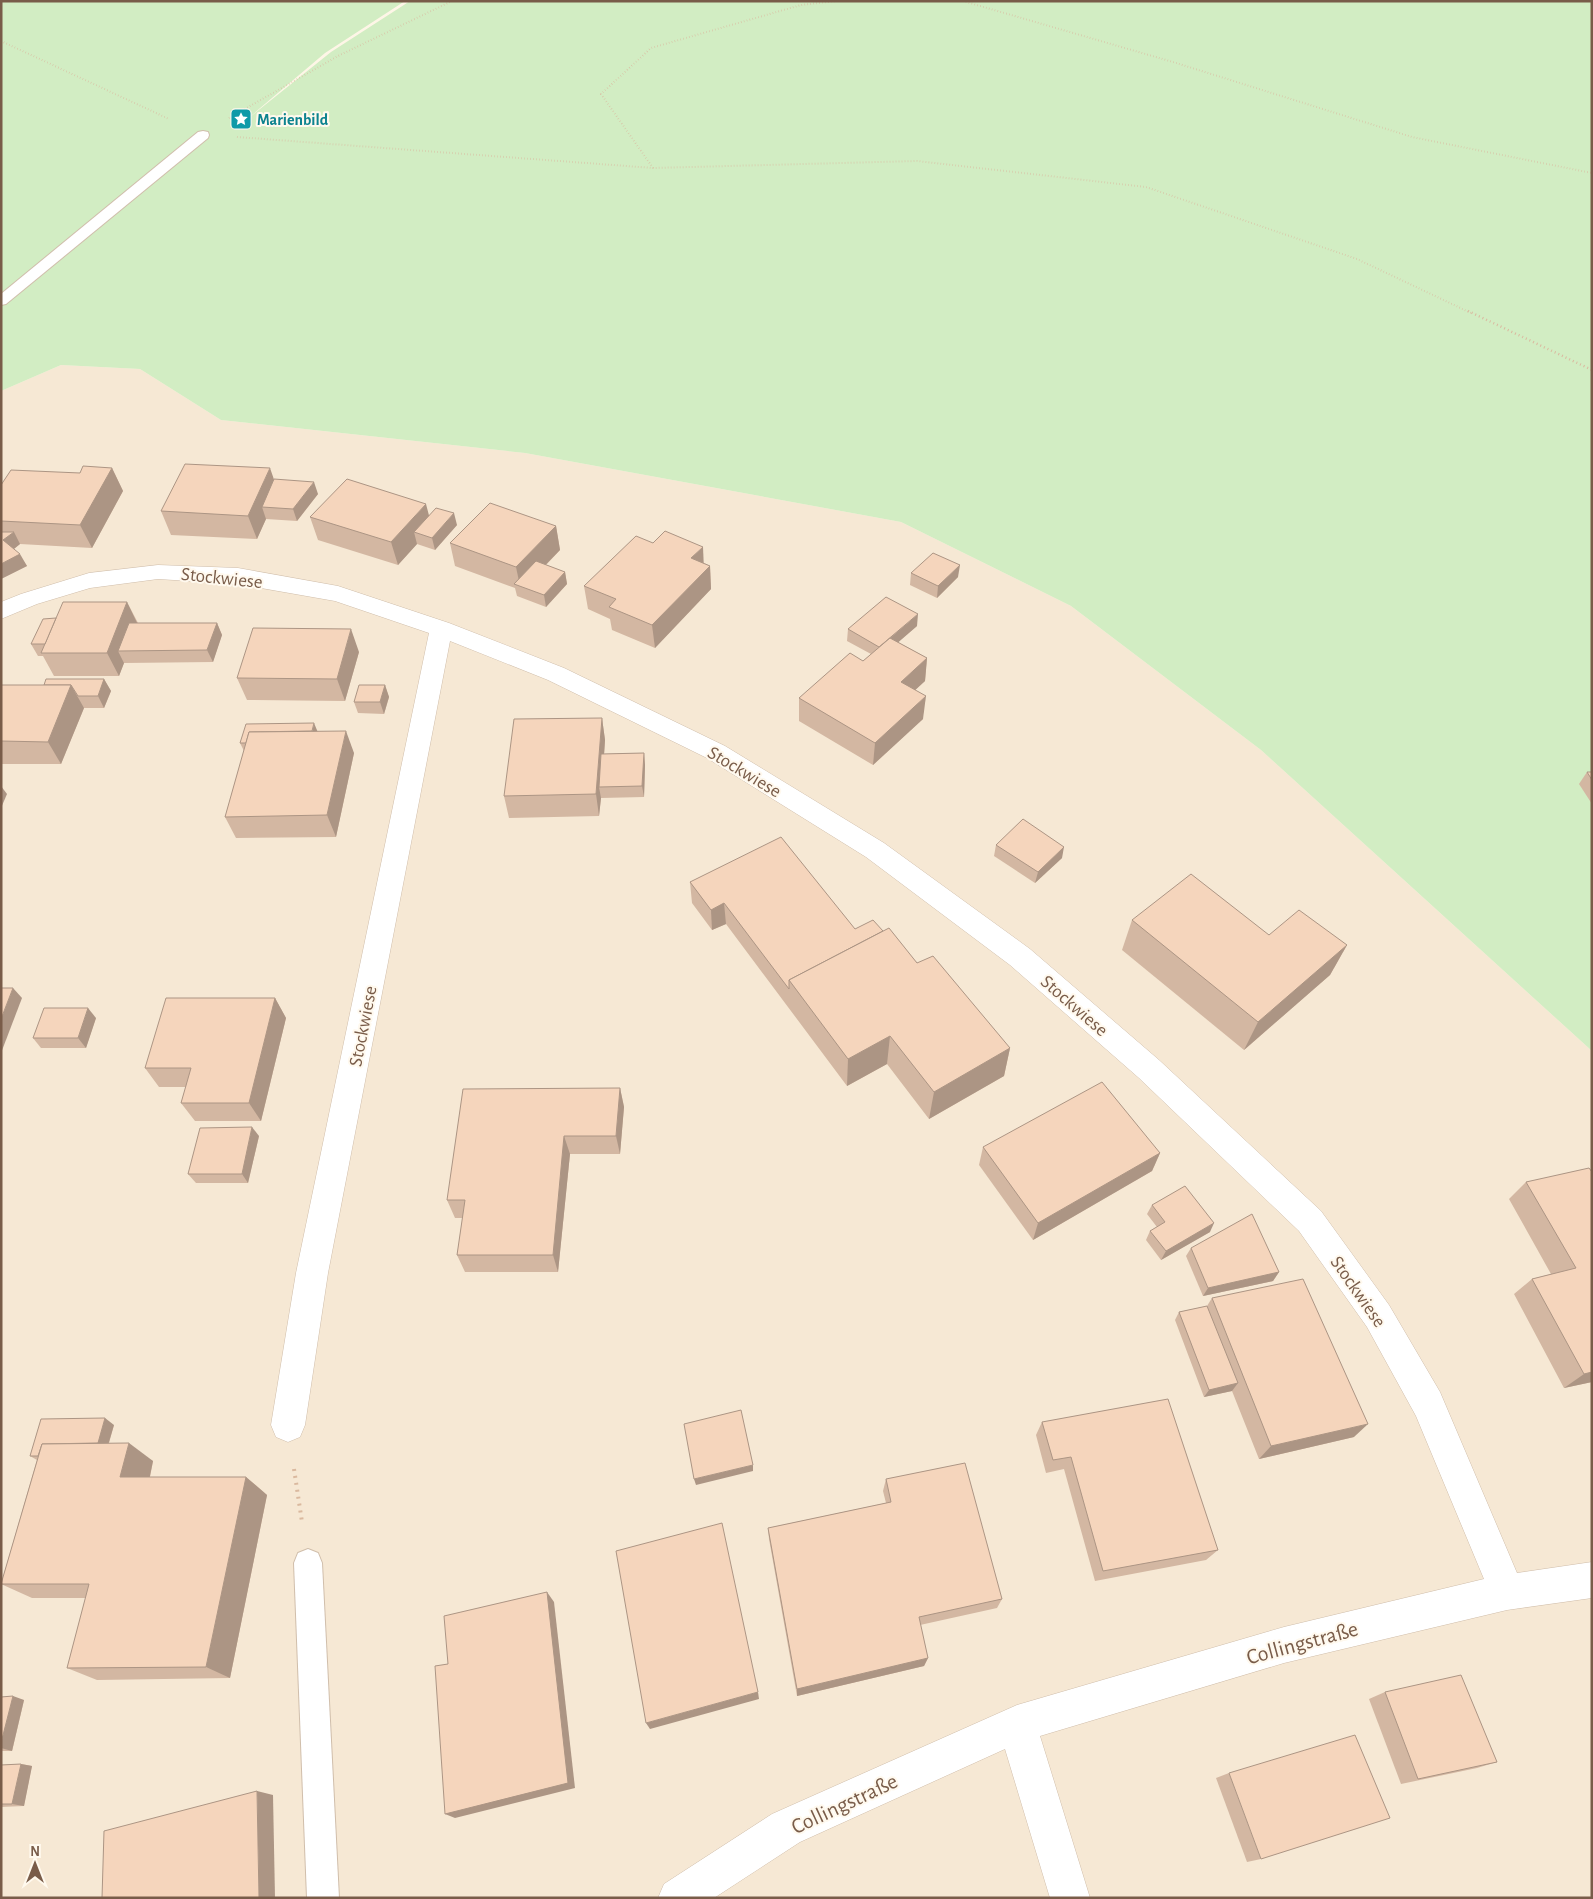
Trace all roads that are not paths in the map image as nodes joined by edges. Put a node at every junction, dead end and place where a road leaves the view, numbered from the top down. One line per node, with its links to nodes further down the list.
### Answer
1 (203, 134): 2 (lane)
2 (1, 301)
3 (1, 611): 4 (street, Stockwiese)
4 (441, 629): 5 (street, Stockwiese); 8 (street, Stockwiese)
5 (288, 1425)
6 (308, 1563): 10 (lane)
7 (1592, 1580): 8 (street, Collingstraße)
8 (1507, 1592): 9 (street, Collingstraße)
9 (1017, 1724): 11 (street, Collingstraße); 12 (street)
10 (323, 1898)
11 (678, 1898)
12 (1070, 1898)

